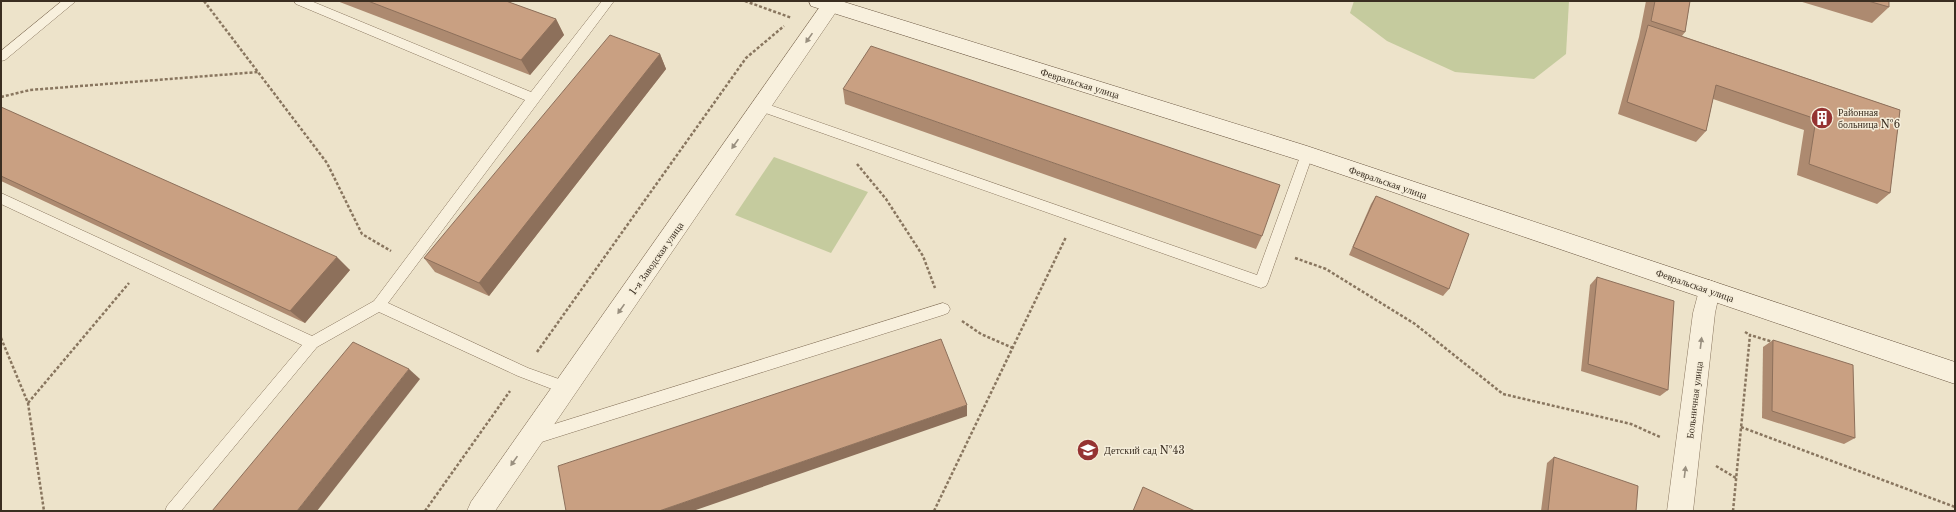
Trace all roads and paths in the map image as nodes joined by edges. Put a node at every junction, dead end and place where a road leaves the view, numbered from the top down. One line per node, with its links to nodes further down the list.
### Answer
1 (70, 1): 7 (lane)
2 (204, 1): 8 (path)
3 (300, 1): 10 (lane)
4 (608, 1): 10 (lane)
5 (745, 1): 26 (path)
6 (828, 3): 11 (main road, 1-я Заводская улица, one-way to 11); 13 (main road, Февральская улица)
7 (1, 57)
8 (258, 72): 9 (path); 17 (path)
9 (1, 97)
10 (534, 98): 20 (lane)
11 (761, 107): 12 (lane); 28 (main road, 1-я Заводская улица, one-way to 28)
12 (823, 129): 15 (lane); 21 (path)
13 (1307, 154): 16 (lane); 19 (main road, Февральская улица)
14 (1, 198): 18 (lane)
15 (1076, 217): 16 (lane); 25 (path)
16 (1273, 250): 30 (path)
17 (393, 252)
18 (144, 265): 23 (lane); 29 (path)
19 (1709, 290): 27 (main road, Февральская улица); 39 (main road, Больничная улица, one-way to 19)
20 (379, 304): 23 (lane); 26 (lane)
21 (943, 309): 25 (path); 32 (lane)
22 (1, 338): 29 (path)
23 (312, 343): 35 (lane)
24 (1780, 344): 31 (path)
25 (1013, 348): 38 (path)
26 (523, 372): 28 (lane); 36 (path)
27 (1955, 373)
28 (565, 388): 32 (main road, 1-я Заводская улица)
29 (28, 403): 34 (path)
30 (1631, 424)
31 (1741, 427): 33 (path); 40 (path)
32 (530, 438): 37 (main road, 1-я Заводская улица, one-way to 37)
33 (1953, 506): 41 (path)
34 (44, 511)
35 (172, 511)
36 (425, 511)
37 (480, 511)
38 (934, 511)
39 (1680, 511)
40 (1733, 511)
41 (1951, 511)

